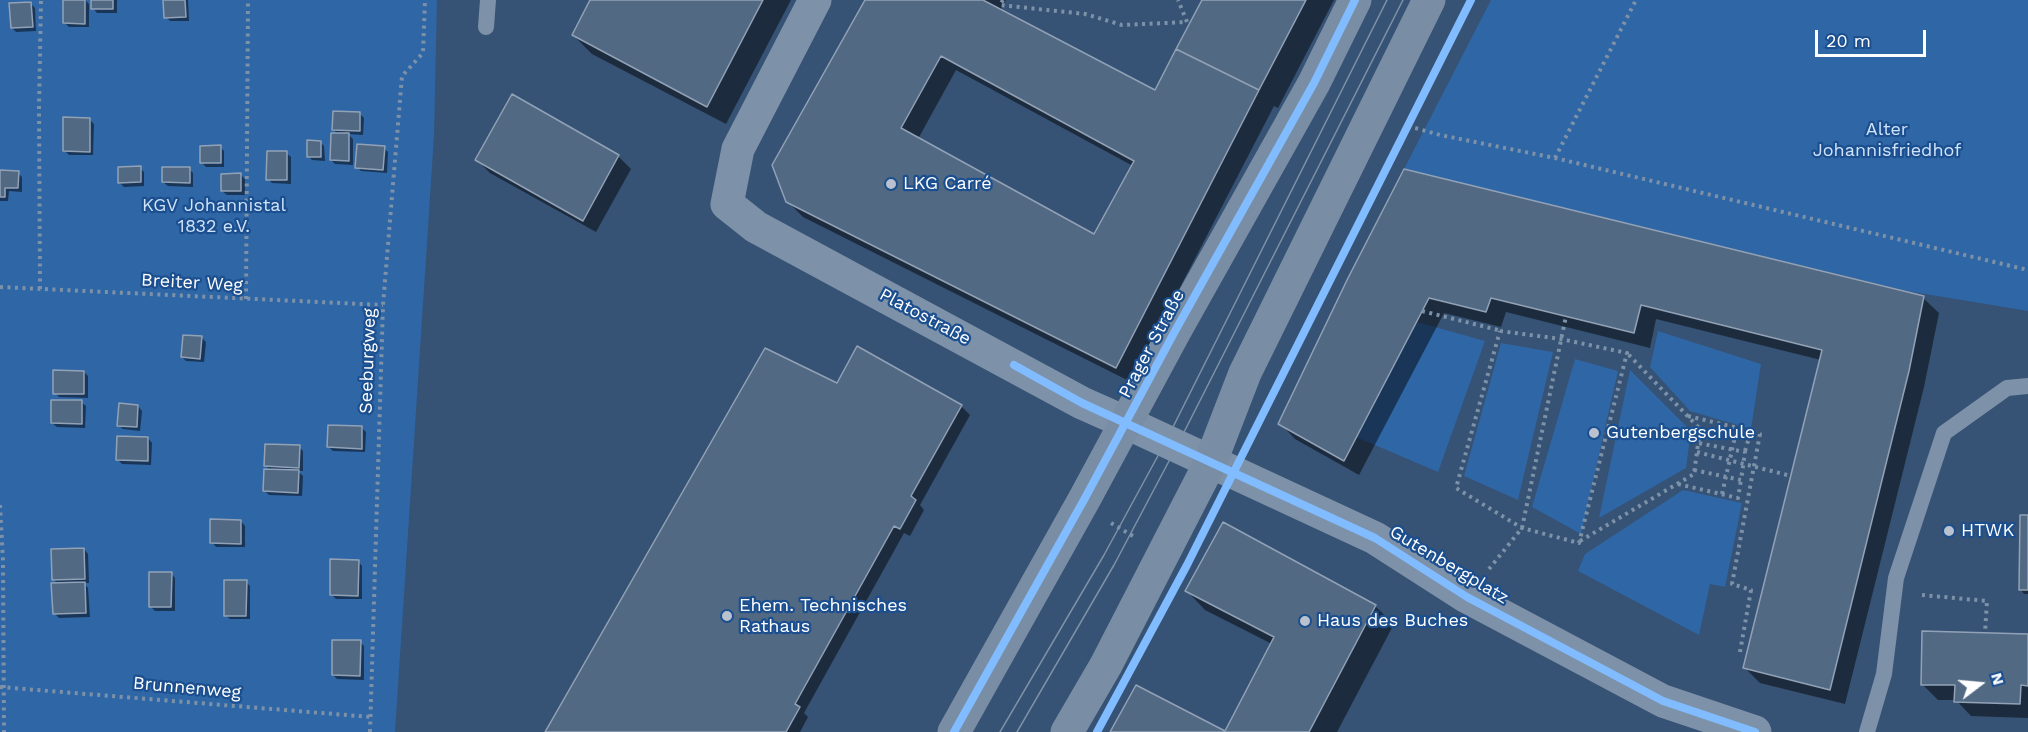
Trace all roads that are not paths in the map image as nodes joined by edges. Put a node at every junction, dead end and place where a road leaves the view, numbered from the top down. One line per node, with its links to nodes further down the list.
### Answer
1 (488, 0): 5 (lane)
2 (815, 0): 7 (street, Platostraße)
3 (1355, 0): 7 (main road, Prager Straße)
4 (1429, 0): 8 (main road)
5 (486, 27)
6 (2028, 386): 12 (lane)
7 (1127, 423): 8 (street, Gutenbergplatz); 9 (main road, Prager Straße)
8 (1211, 461): 10 (main road); 11 (street, Gutenbergplatz)
9 (954, 732)
10 (1067, 732)
11 (1755, 732)
12 (1868, 732)

